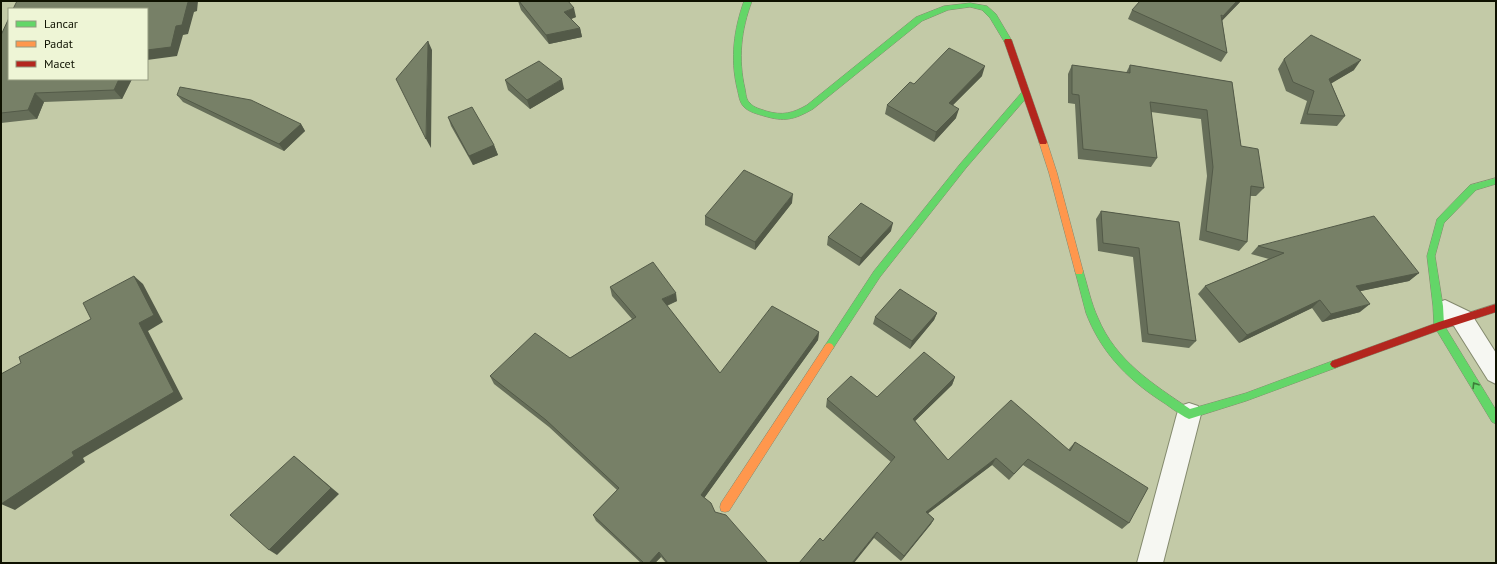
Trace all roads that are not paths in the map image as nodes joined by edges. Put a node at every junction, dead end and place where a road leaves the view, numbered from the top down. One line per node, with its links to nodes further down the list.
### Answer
1 (748, 1): 2 (street)
2 (1025, 94): 8 (street); 10 (street)
3 (1496, 181): 5 (street)
4 (1496, 308): 6 (street)
5 (1438, 316): 6 (street); 8 (street); 9 (street, one-way to 5)
6 (1462, 319): 7 (street)
7 (1496, 373)
8 (1189, 414): 11 (street)
9 (1496, 418)
10 (726, 507)
11 (1150, 563)

